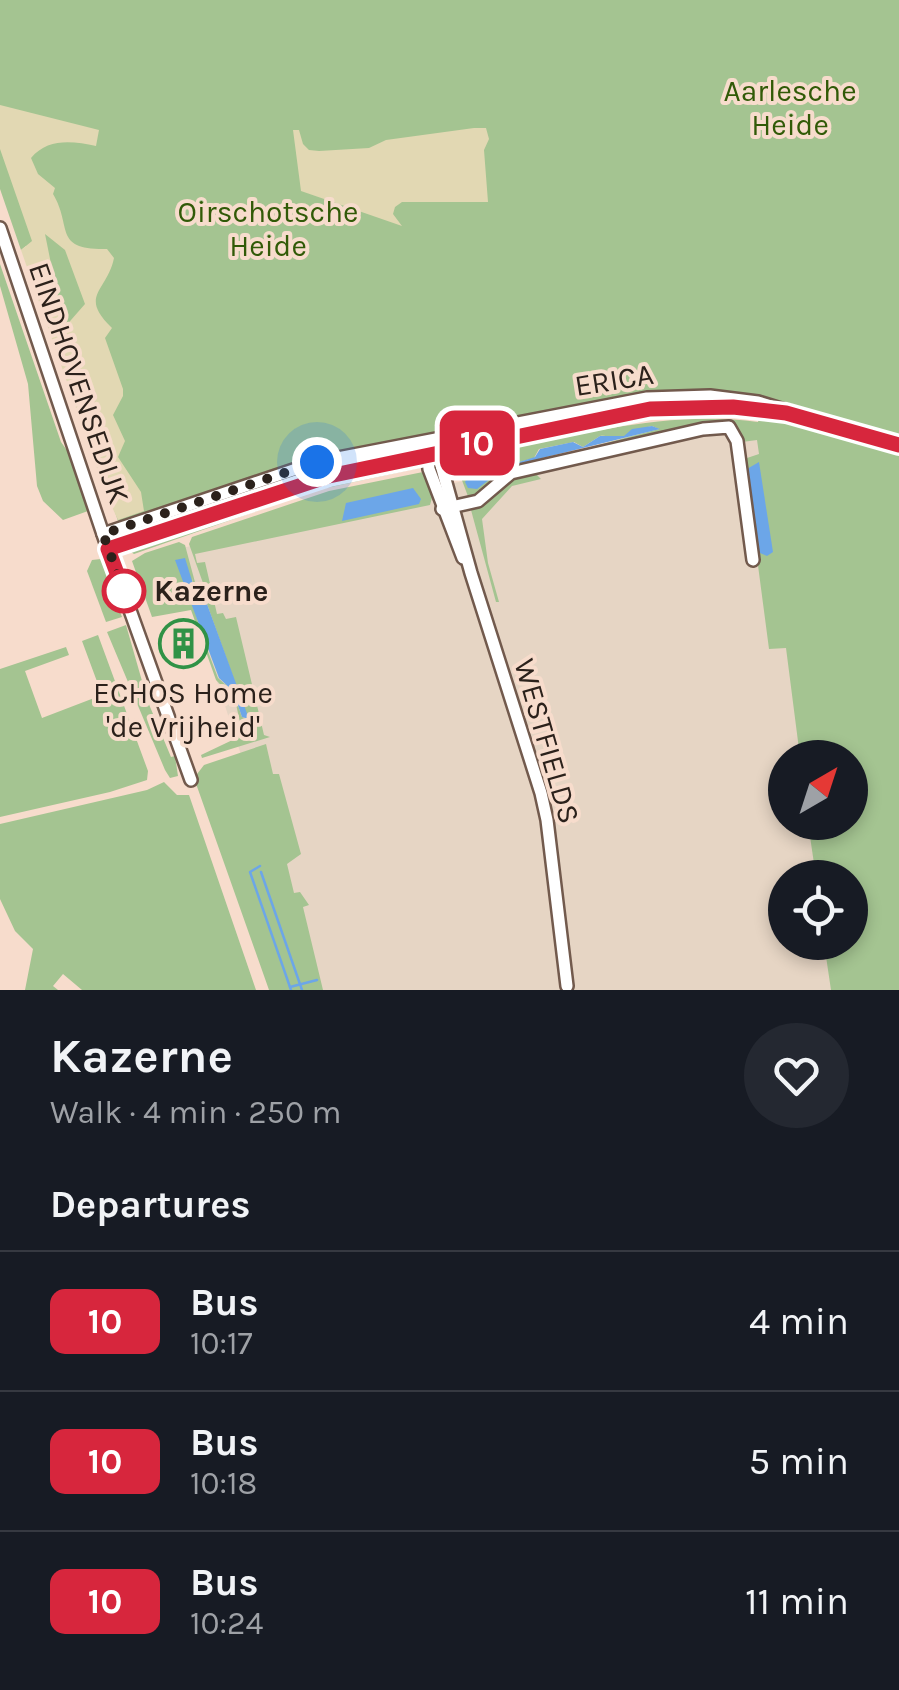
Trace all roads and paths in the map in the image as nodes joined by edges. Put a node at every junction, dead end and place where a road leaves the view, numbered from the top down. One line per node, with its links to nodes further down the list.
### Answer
1 (0, 228): 8 (street, EINDHOVENSEDIJK)
2 (786, 413): 3 (street, ERICA); 4 (street, ERICA); 5 (street, ERICA)
3 (430, 440): 5 (street, WESTFIELDS); 6 (street); 8 (street, ERICA)
4 (898, 443)
5 (439, 451): 6 (street, ERICA); 7 (street, WESTFIELDS)
6 (425, 454): 7 (street, WESTFIELDS); 9 (street, ERICA)
7 (448, 508): 10 (street); 12 (street, WESTFIELDS)
8 (103, 534): 9 (street, EINDHOVENSEDIJK)
9 (108, 549): 11 (street, EINDHOVENSEDIJK)
10 (753, 560)
11 (191, 780)
12 (567, 986)

